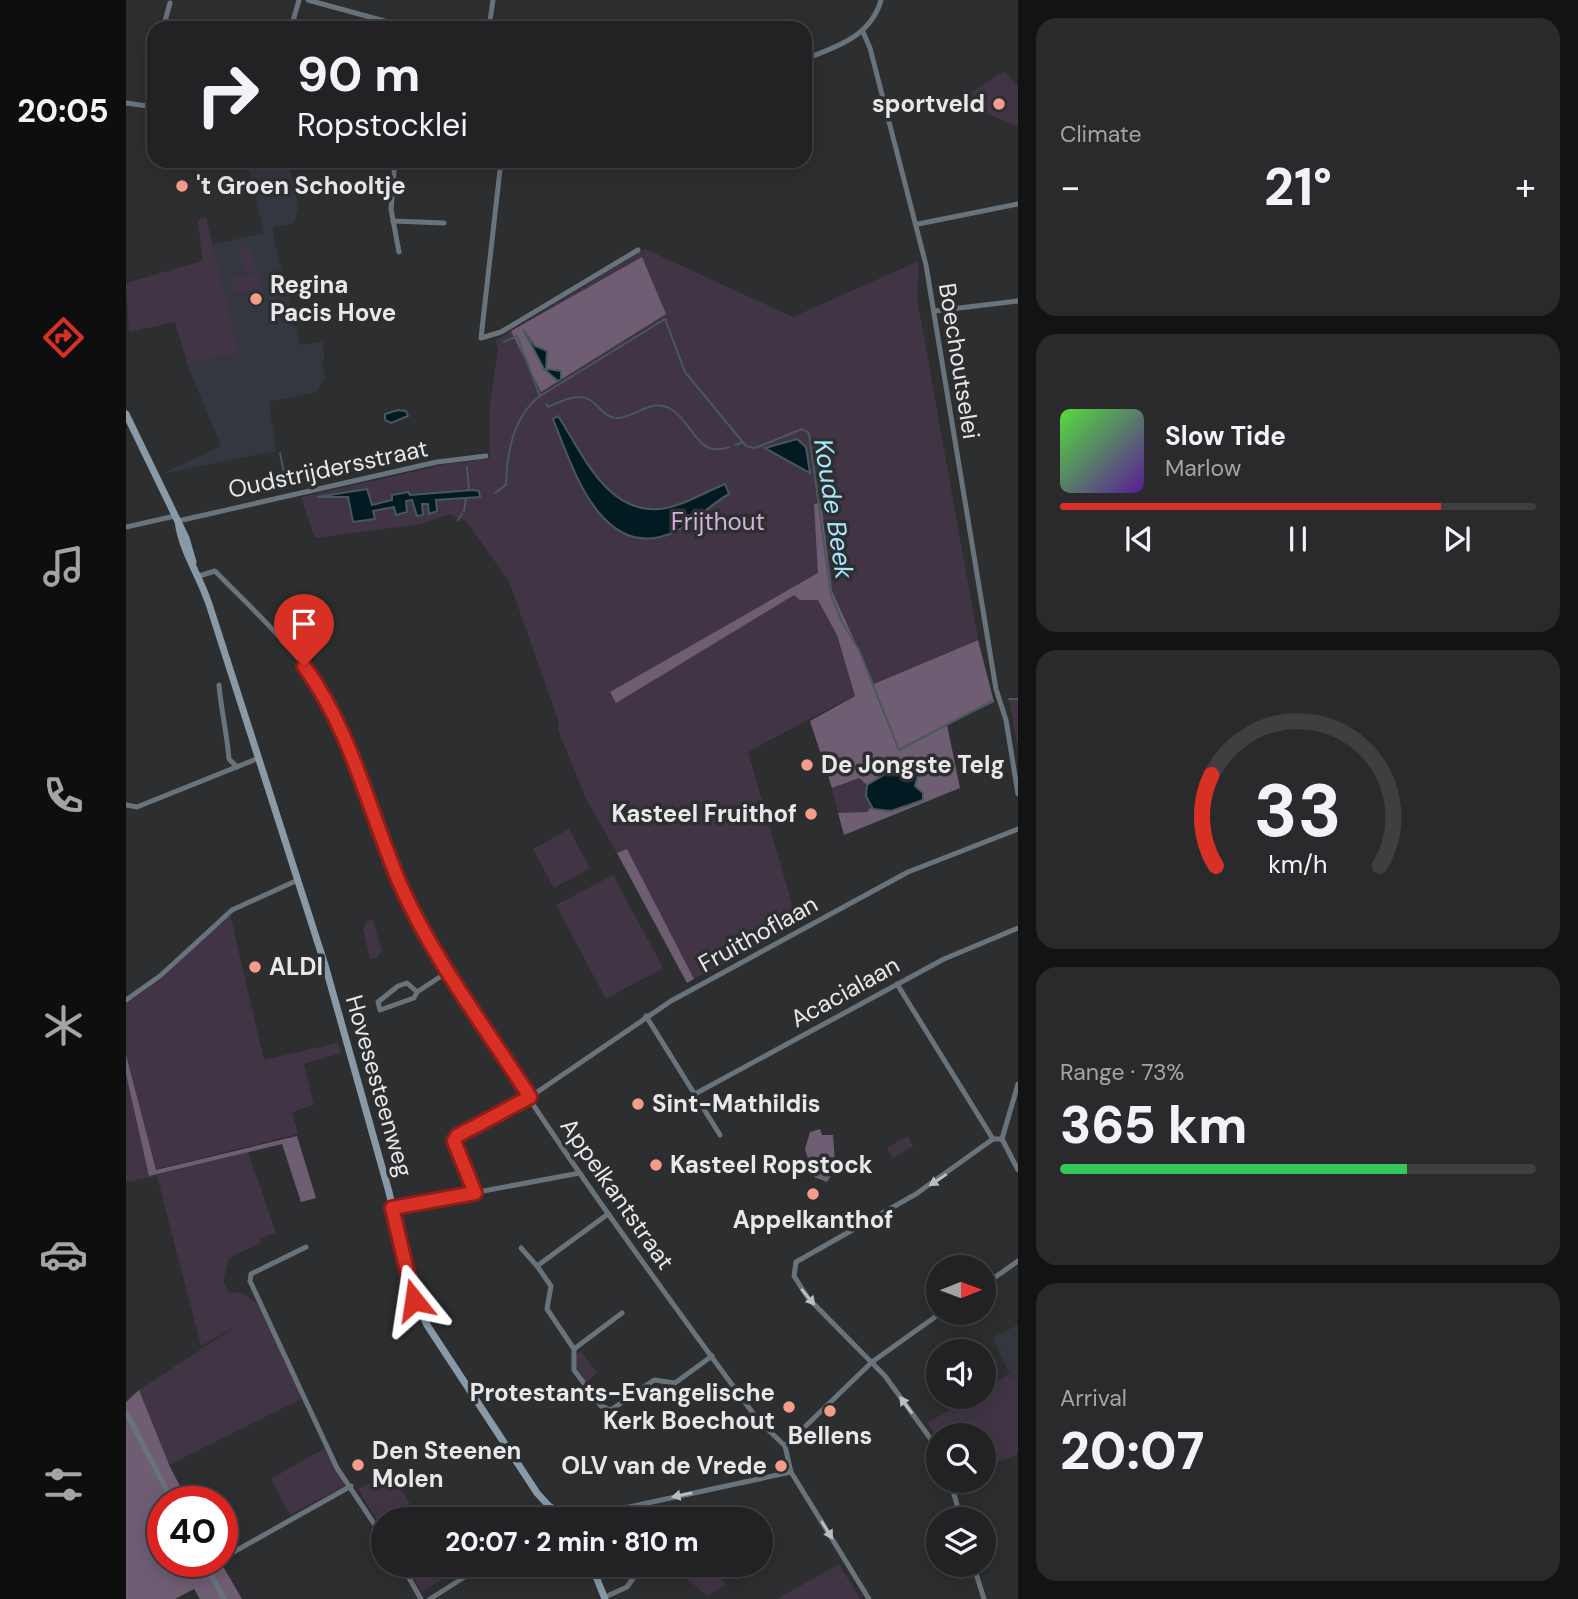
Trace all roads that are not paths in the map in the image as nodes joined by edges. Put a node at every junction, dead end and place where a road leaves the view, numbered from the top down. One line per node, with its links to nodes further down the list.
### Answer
1 (160, 0): 6 (street)
2 (299, 0): 8 (street)
3 (308, 0): 9 (street)
4 (493, 0): 10 (street)
5 (881, 0): 11 (street)
6 (170, 1): 7 (street)
7 (165, 21)
8 (293, 21)
9 (384, 21)
10 (490, 21)
11 (863, 32): 12 (street); 20 (street, Boechoutselei)
12 (812, 56)
13 (126, 103): 14 (street)
14 (147, 106)
15 (394, 168): 18 (street)
16 (500, 168): 21 (street)
17 (1018, 204): 20 (street)
18 (393, 221): 19 (street); 22 (street)
19 (444, 223)
20 (918, 224): 24 (street, Boechoutselei)
21 (638, 250)
22 (399, 252)
23 (1018, 301): 24 (street)
24 (934, 311): 33 (street, Boechoutselei)
25 (126, 414): 27 (street)
26 (486, 456): 27 (street, Oudstrijdersstraat)
27 (177, 518): 28 (street, Oudstrijdersstraat); 29 (street, Hovesesteenweg)
28 (126, 527)
29 (198, 574): 31 (street, Hovesesteenweg); 38 (street, Appelkantstraat)
30 (219, 685): 32 (street)
31 (259, 758): 32 (street); 36 (street, Hovesesteenweg)
32 (237, 767): 34 (street)
33 (1018, 794)
34 (126, 805)
35 (1018, 829): 42 (street, Fruithoflaan)
36 (298, 880): 41 (street); 52 (street, Hovesesteenweg)
37 (1018, 928): 39 (street, Acacialaan)
38 (449, 971): 40 (street); 45 (street, Appelkantstraat)
39 (897, 984): 44 (street, Acacialaan); 47 (street)
40 (417, 992): 40 (street)
41 (126, 1000)
42 (646, 1016): 44 (street); 45 (street, Fruithoflaan)
43 (1018, 1084): 48 (street)
44 (693, 1095): 46 (street)
45 (530, 1097): 50 (street, Appelkantstraat); 51 (street, Fruithoflaan)
46 (720, 1135)
47 (992, 1139): 48 (street); 63 (street, one-way to 63)
48 (1002, 1139): 49 (street)
49 (1018, 1170)
50 (580, 1173): 51 (street); 53 (street, Appelkantstraat)
51 (475, 1193): 52 (street)
52 (392, 1208): 70 (street, Hovesesteenweg)
53 (608, 1214): 57 (street); 62 (street, Appelkantstraat)
54 (306, 1247): 69 (street)
55 (521, 1248): 57 (street)
56 (1018, 1261): 58 (street)
57 (537, 1266): 61 (street)
58 (996, 1277)
59 (622, 1313): 61 (street)
60 (926, 1323): 63 (street)
61 (574, 1349): 62 (street)
62 (712, 1356): 66 (street, Appelkantstraat)
63 (872, 1362): 65 (street, one-way to 63); 66 (street)
64 (126, 1412): 68 (street)
65 (926, 1433)
66 (785, 1446): 67 (street)
67 (791, 1472): 71 (street, one-way to 71); 84 (street, one-way to 84)
68 (165, 1486)
69 (351, 1486): 72 (street); 73 (street)
70 (553, 1507)
71 (627, 1507)
72 (371, 1518)
73 (238, 1550)
74 (212, 1577): 81 (street)
75 (408, 1577): 82 (street)
76 (465, 1577): 83 (street)
77 (596, 1577): 80 (street)
78 (634, 1577): 80 (street)
79 (977, 1577): 85 (street)
80 (605, 1598)
81 (224, 1599)
82 (422, 1599)
83 (430, 1599)
84 (869, 1599)
85 (984, 1599)

